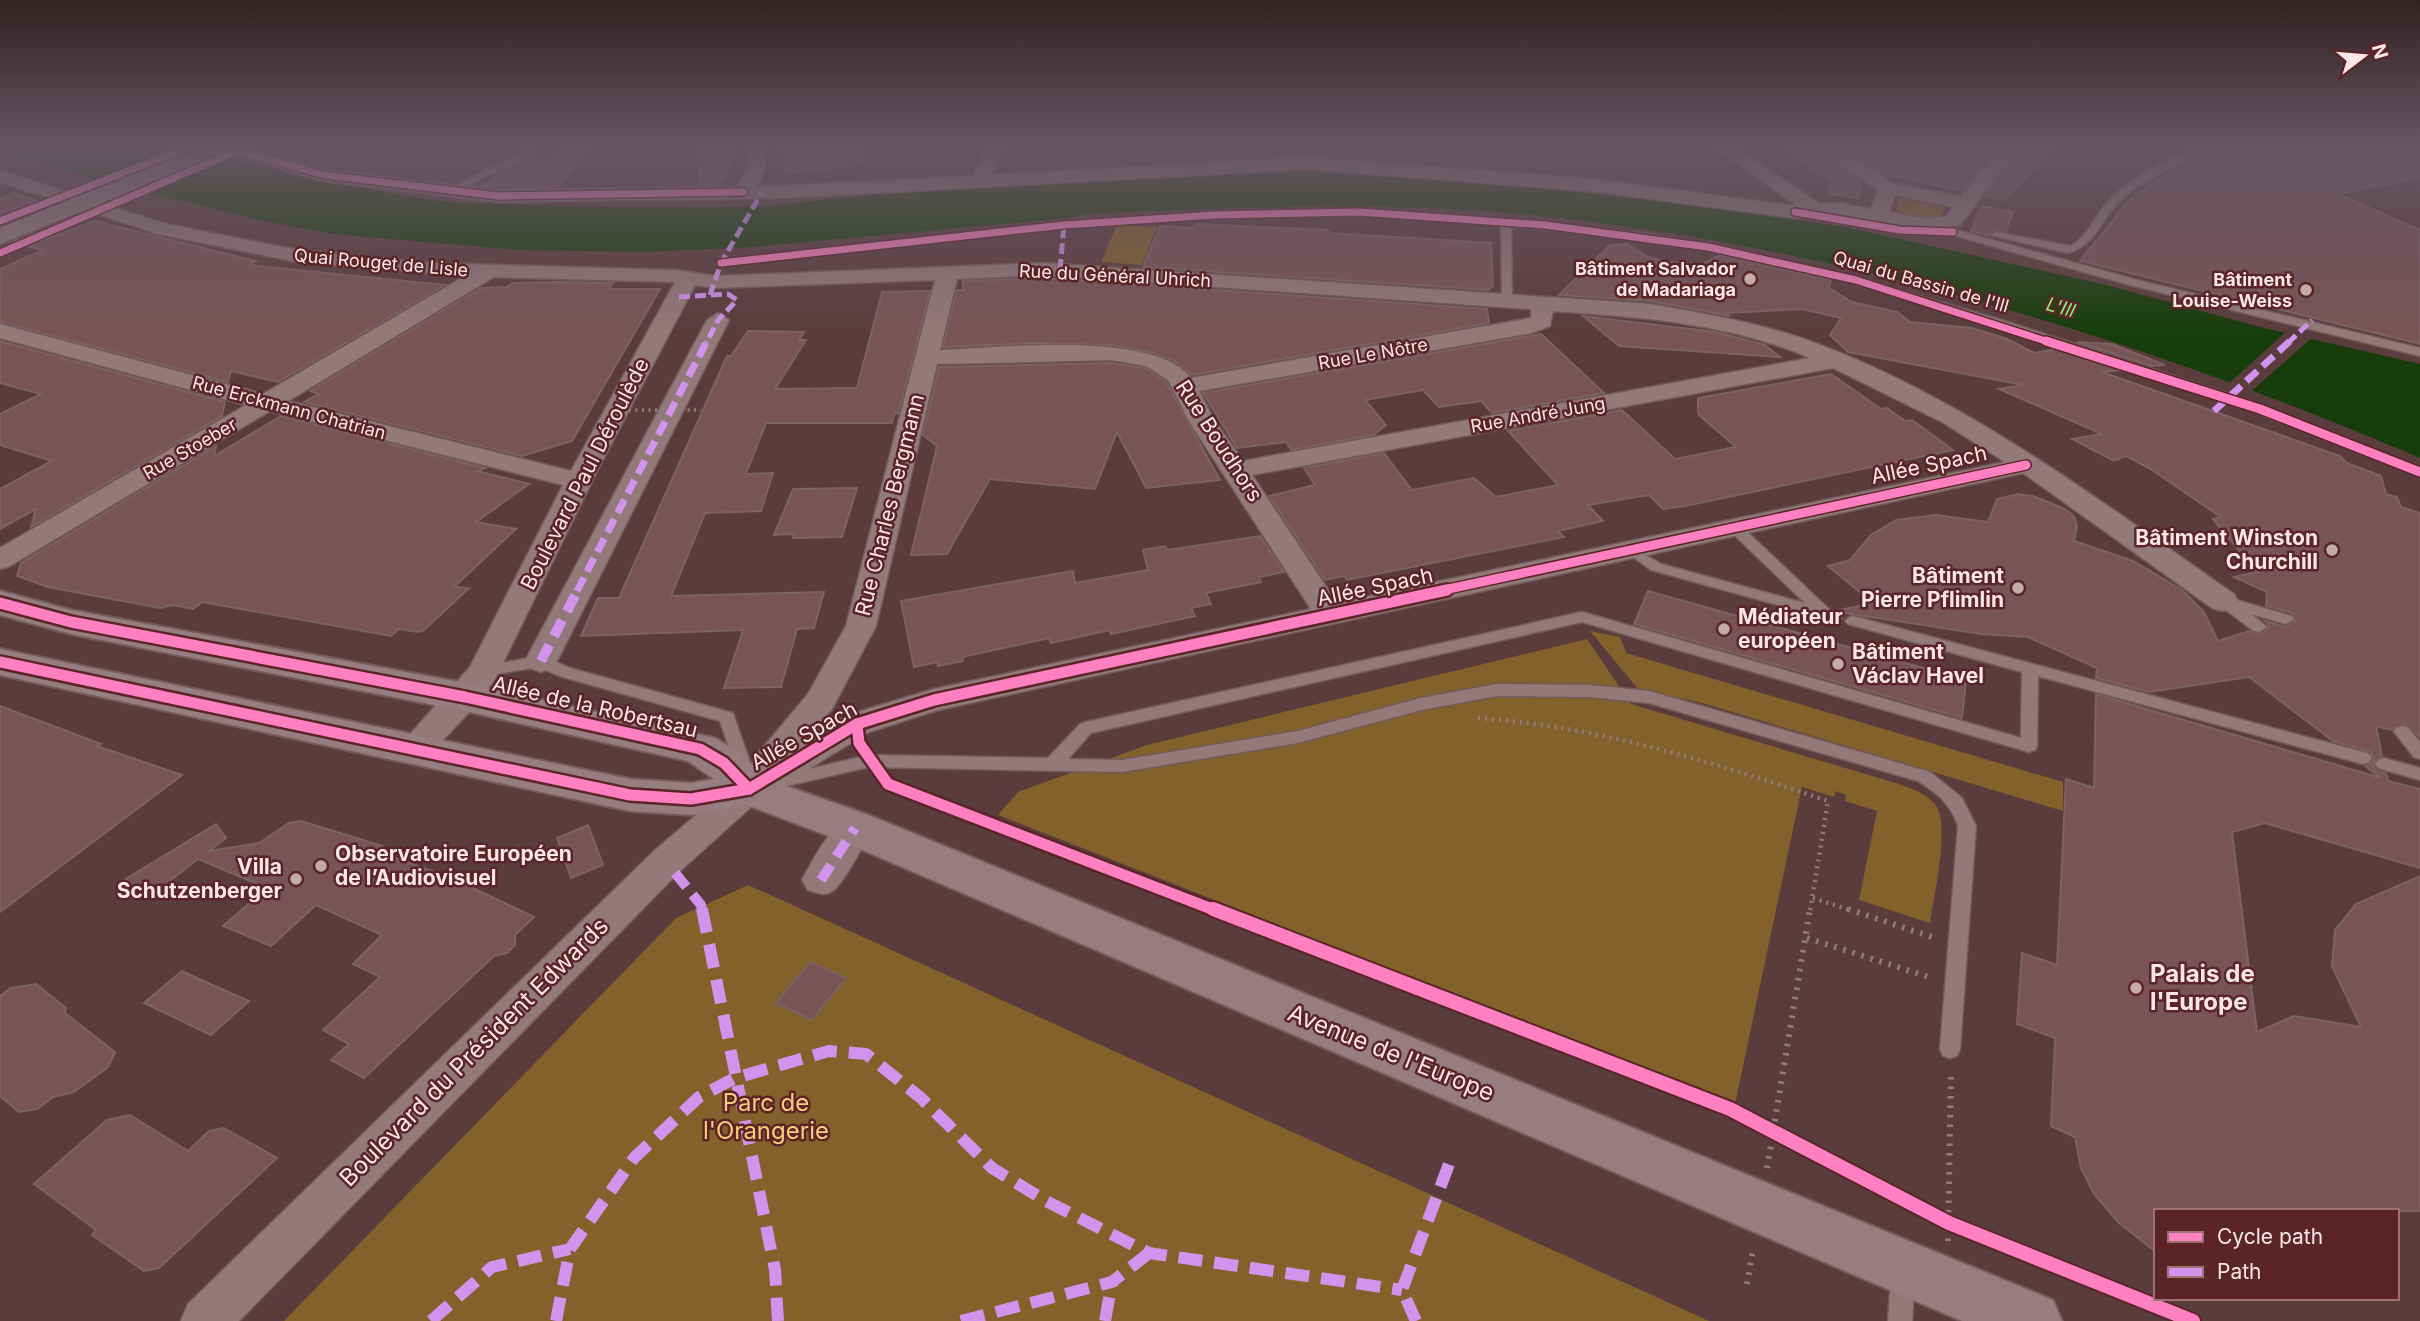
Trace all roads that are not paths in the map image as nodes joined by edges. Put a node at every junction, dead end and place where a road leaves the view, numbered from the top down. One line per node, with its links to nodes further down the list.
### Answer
1 (67, 210): 12 (main road)
2 (99, 210): 13 (street, Quai Rouget de Lisle)
3 (1777, 210): 9 (street)
4 (1833, 210): 9 (street)
5 (1845, 210): 10 (street)
6 (1882, 210): 10 (street)
7 (1962, 210): 11 (street)
8 (2106, 210): 11 (lane)
9 (1817, 211)
10 (1880, 215): 11 (street)
11 (1946, 227): 20 (lane)
12 (0, 237)
13 (488, 272): 15 (street, Quai Rouget de Lisle); 24 (street, Rue Stoeber)
14 (947, 274): 15 (street, Rue du Général Uhrich); 16 (street, Rue du Général Uhrich); 21 (street, Rue Charles Bergmann)
15 (688, 279): 28 (street, Boulevard Paul Déroulède)
16 (1506, 301): 17 (street, Rue du Général Uhrich); 27 (lane, Quai du Bassin de l'Ill)
17 (1542, 304): 22 (street, Rue du Général Uhrich); 23 (street, Rue Le Nôtre)
18 (718, 320): 38 (street)
19 (0, 331): 24 (street, Rue Erckmann Chatrian)
20 (2420, 352)
21 (926, 358): 23 (street, Rue Boudhors); 49 (street, Rue Charles Bergmann)
22 (1838, 360): 25 (street, Rue du Général Uhrich); 26 (street, Rue André Jung)
23 (1185, 386): 26 (street, Rue Boudhors)
24 (268, 403): 28 (street, Rue Erckmann Chatrian); 31 (street, Rue Stoeber)
25 (2026, 465): 29 (street, Allée Spach); 32 (street, Rue du Général Uhrich)
26 (1238, 470): 34 (street, Rue Boudhors)
27 (2420, 472)
28 (579, 481): 41 (street, Boulevard Paul Déroulède)
29 (1735, 528): 30 (street, Allée Spach); 30 (lane)
30 (1632, 551): 34 (street, Allée Spach)
31 (0, 560)
32 (2223, 601): 35 (lane); 37 (lane)
33 (4, 608): 41 (main road, Allée de la Robertsau)
34 (1331, 617): 49 (street, Allée Spach)
35 (2286, 619)
36 (1853, 621): 40 (lane)
37 (2259, 627)
38 (541, 661): 41 (lane); 49 (lane, Allée de la Robertsau)
39 (0, 662): 43 (main road)
40 (2030, 668): 45 (lane); 46 (lane)
41 (475, 684): 43 (street, Boulevard Paul Déroulède); 49 (main road, Allée de la Robertsau)
42 (2402, 732): 44 (lane)
43 (413, 750): 49 (main road)
44 (2420, 753)
45 (2363, 758)
46 (1054, 764): 49 (lane); 52 (lane)
47 (2384, 764): 48 (lane)
48 (2420, 774)
49 (749, 789): 50 (main road, Avenue de l'Europe); 54 (street, Boulevard du Président Edwards)
50 (855, 828): 51 (street); 53 (main road, Avenue de l'Europe)
51 (821, 880)
52 (1951, 1049)
53 (1926, 1276): 55 (lane); 56 (main road, Avenue de l'Europe)
54 (205, 1321)
55 (1900, 1321)
56 (2032, 1321)

